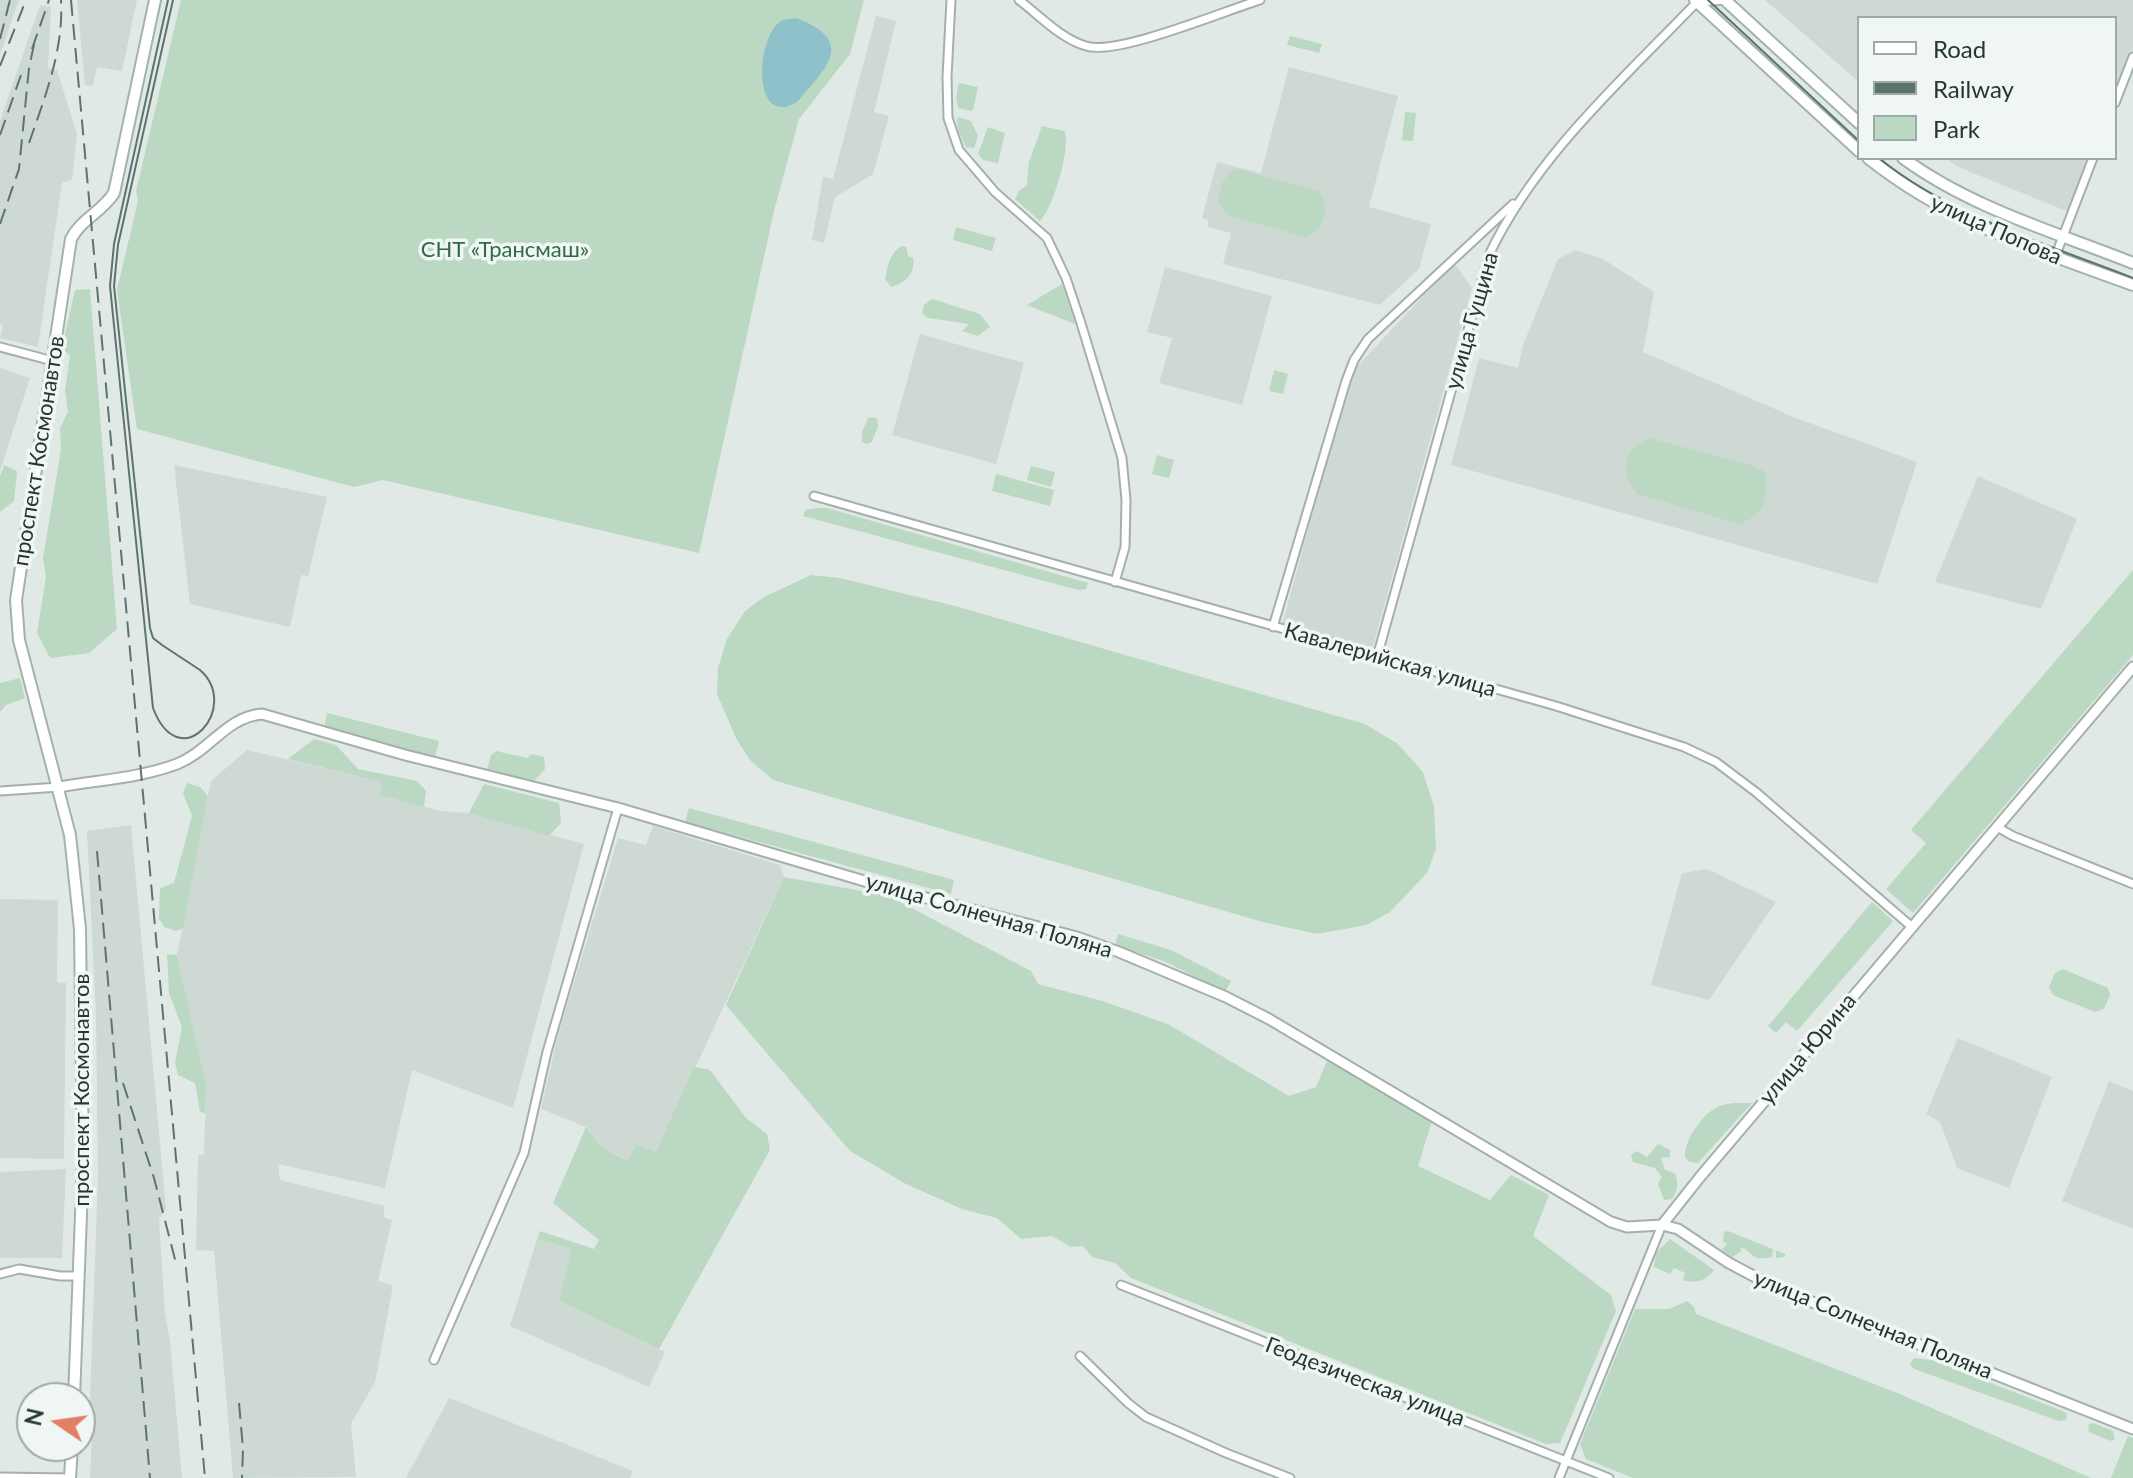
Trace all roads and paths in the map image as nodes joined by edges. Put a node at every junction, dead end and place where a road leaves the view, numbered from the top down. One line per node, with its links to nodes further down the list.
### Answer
1 (155, 0): 20 (main road, проспект Космонавтов)
2 (951, 0): 22 (street)
3 (1019, 0): 4 (street)
4 (1260, 0)
5 (1727, 0): 6 (street); 9 (main road)
6 (1696, 1): 10 (main road); 14 (street, улица Гущина)
7 (2133, 57): 8 (street)
8 (2117, 98)
9 (1857, 121)
10 (1857, 149)
11 (1871, 160): 16 (main road, улица Попова)
12 (1906, 160): 15 (main road, улица Попова)
13 (2092, 160): 15 (street)
14 (1520, 197): 23 (street); 24 (street, улица Гущина)
15 (2063, 236): 16 (street); 17 (main road, улица Попова)
16 (2055, 257): 18 (main road, улица Попова)
17 (2133, 263)
18 (2133, 285)
19 (0, 347): 20 (street)
20 (53, 361): 26 (main road, проспект Космонавтов)
21 (814, 496): 22 (street, Кавалерийская улица)
22 (1115, 582): 23 (street, Кавалерийская улица)
23 (1273, 627): 24 (street, Кавалерийская улица)
24 (1377, 657): 31 (street, Кавалерийская улица)
25 (2133, 667): 29 (street, улица Юрина)
26 (59, 787): 27 (street); 28 (street, улица Солнечная Поляна); 34 (main road, проспект Космонавтов)
27 (0, 791)
28 (618, 808): 32 (street, улица Солнечная Поляна); 37 (street)
29 (1997, 827): 30 (street); 31 (street, улица Юрина)
30 (2133, 884)
31 (1912, 927): 32 (street, улица Юрина)
32 (1662, 1225): 39 (street, улица Солнечная Поляна); 40 (street, улица Юрина)
33 (0, 1274): 34 (street)
34 (79, 1276): 38 (main road, проспект Космонавтов)
35 (1121, 1285): 40 (street, Геодезическая улица)
36 (1080, 1356): 43 (street)
37 (434, 1360)
38 (75, 1382)
39 (2133, 1429)
40 (1566, 1461): 44 (street, улица Юрина); 45 (street, Геодезическая улица)
41 (0, 1477): 42 (street)
42 (70, 1478)
43 (1290, 1478)
44 (1559, 1478)
45 (1609, 1478)

